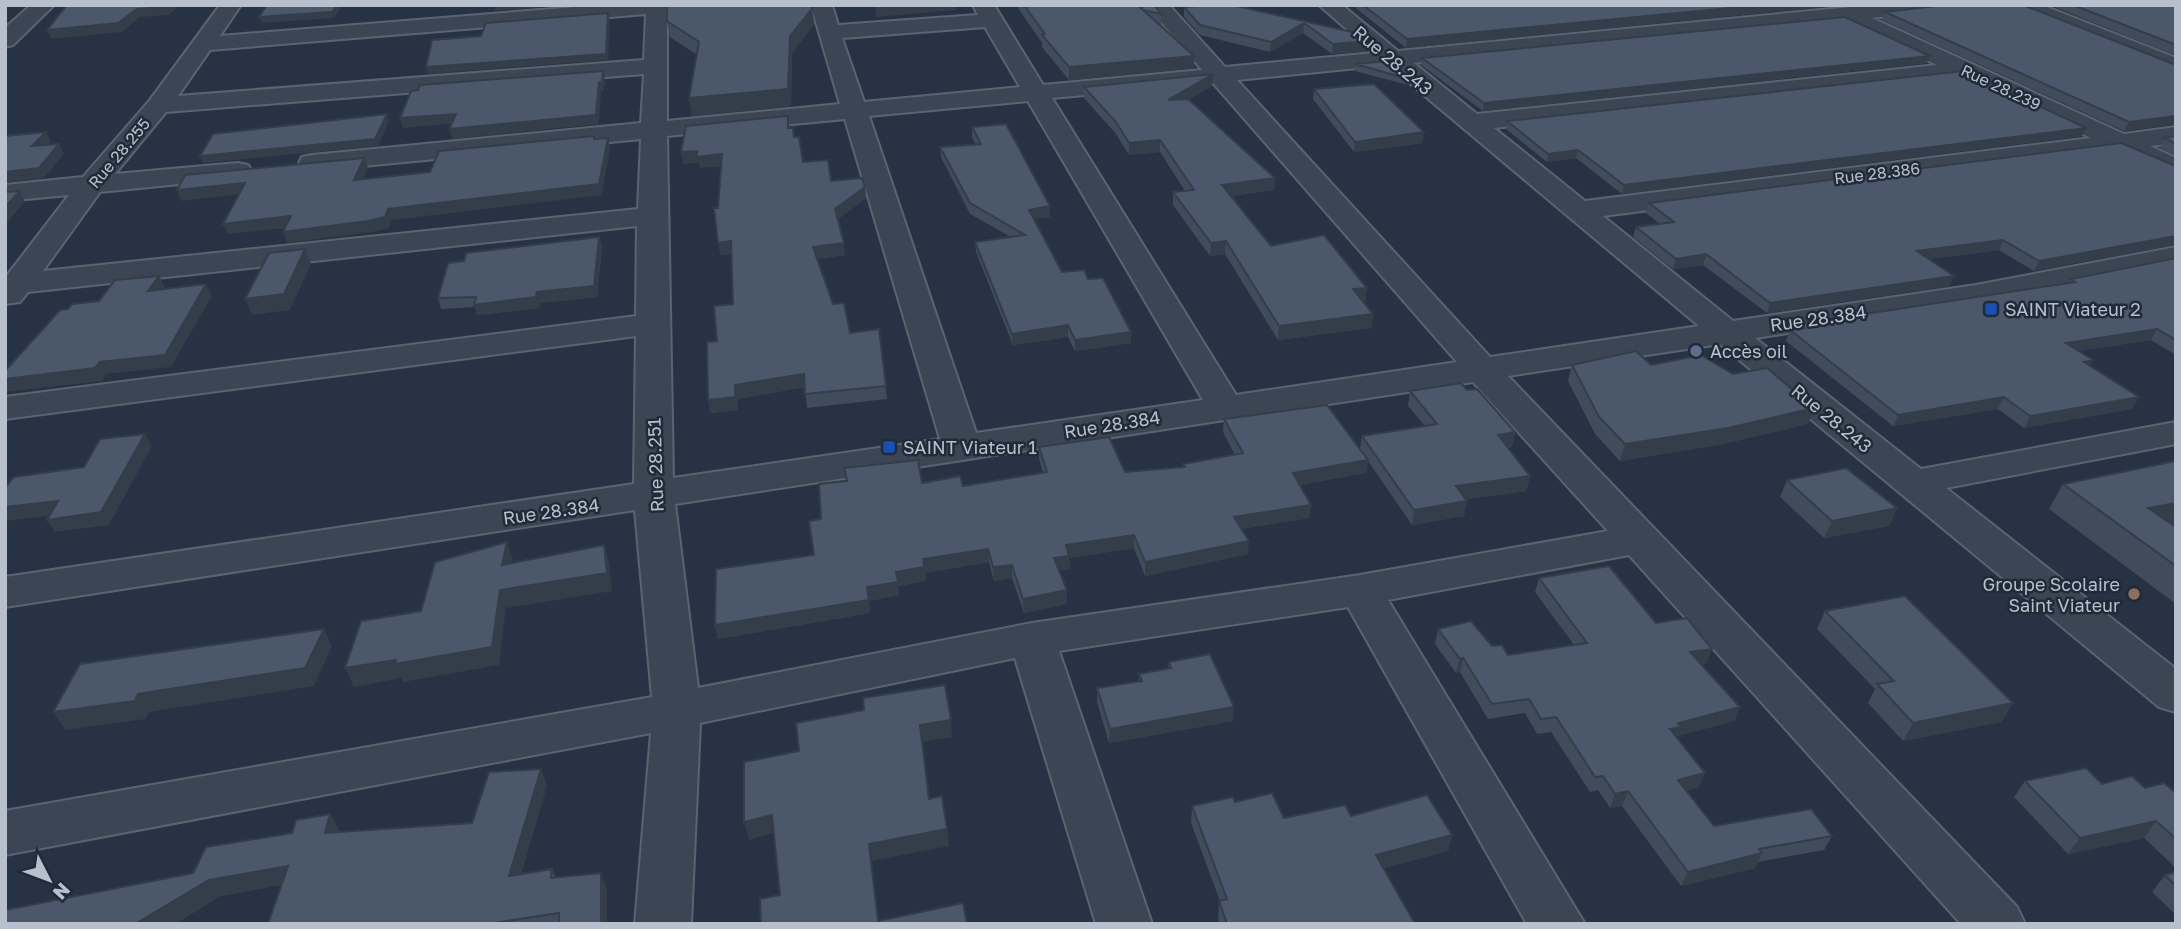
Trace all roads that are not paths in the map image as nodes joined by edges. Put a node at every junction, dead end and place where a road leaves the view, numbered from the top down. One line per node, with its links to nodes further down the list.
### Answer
1 (231, 5): 12 (street, Rue 28.255)
2 (1329, 5): 13 (street, Rue 28.243)
3 (1940, 5): 8 (street)
4 (2023, 5): 15 (street)
5 (49, 6): 11 (street)
6 (658, 6): 12 (street); 14 (street, Rue 28.251)
7 (1169, 8): 17 (street)
8 (1836, 9): 13 (street); 16 (street, Rue 28.239)
9 (988, 12): 10 (street); 18 (street)
10 (825, 18): 20 (street)
11 (5, 40)
12 (202, 44): 19 (street, Rue 28.255)
13 (1390, 58): 17 (street); 21 (street, Rue 28.243)
14 (657, 66): 19 (street); 22 (street, Rue 28.251)
15 (2176, 66)
16 (1965, 69): 21 (street); 24 (street, Rue 28.239)
17 (1217, 75): 18 (street); 36 (street)
18 (1036, 93): 20 (street); 37 (street)
19 (159, 105): 28 (street, Rue 28.255)
20 (854, 110): 22 (street); 40 (street)
21 (1469, 123): 30 (street, Rue 28.243)
22 (656, 130): 25 (street); 31 (street, Rue 28.251)
23 (2176, 135): 24 (street, Rue 28.386)
24 (2121, 143): 26 (street, Rue 28.239); 30 (street, Rue 28.386)
25 (284, 166)
26 (2176, 168)
27 (256, 169): 28 (street)
28 (91, 185): 29 (street); 33 (street, Rue 28.255)
29 (5, 193)
30 (1578, 211): 35 (street, Rue 28.243)
31 (652, 216): 33 (street); 34 (street, Rue 28.251)
32 (2176, 257): 35 (street, Rue 28.384)
33 (12, 291)
34 (653, 324): 38 (street); 42 (street, Rue 28.251)
35 (1726, 332): 36 (street, Rue 28.384); 41 (street, Rue 28.243)
36 (1482, 370): 37 (street, Rue 28.384); 43 (street)
37 (1225, 406): 40 (street, Rue 28.384)
38 (5, 408)
39 (2176, 433): 41 (street)
40 (962, 448): 42 (street, Rue 28.384)
41 (1911, 483): 47 (street, Rue 28.243)
42 (654, 495): 45 (street, Rue 28.384); 48 (street, Rue 28.251)
43 (1641, 539): 44 (street); 53 (street)
44 (1360, 590): 46 (street); 52 (street)
45 (5, 592)
46 (1032, 639): 48 (street); 51 (street)
47 (2176, 695)
48 (677, 710): 49 (street); 50 (street, Rue 28.251)
49 (5, 833)
50 (663, 924)
51 (1124, 924)
52 (1557, 924)
53 (1997, 924)

